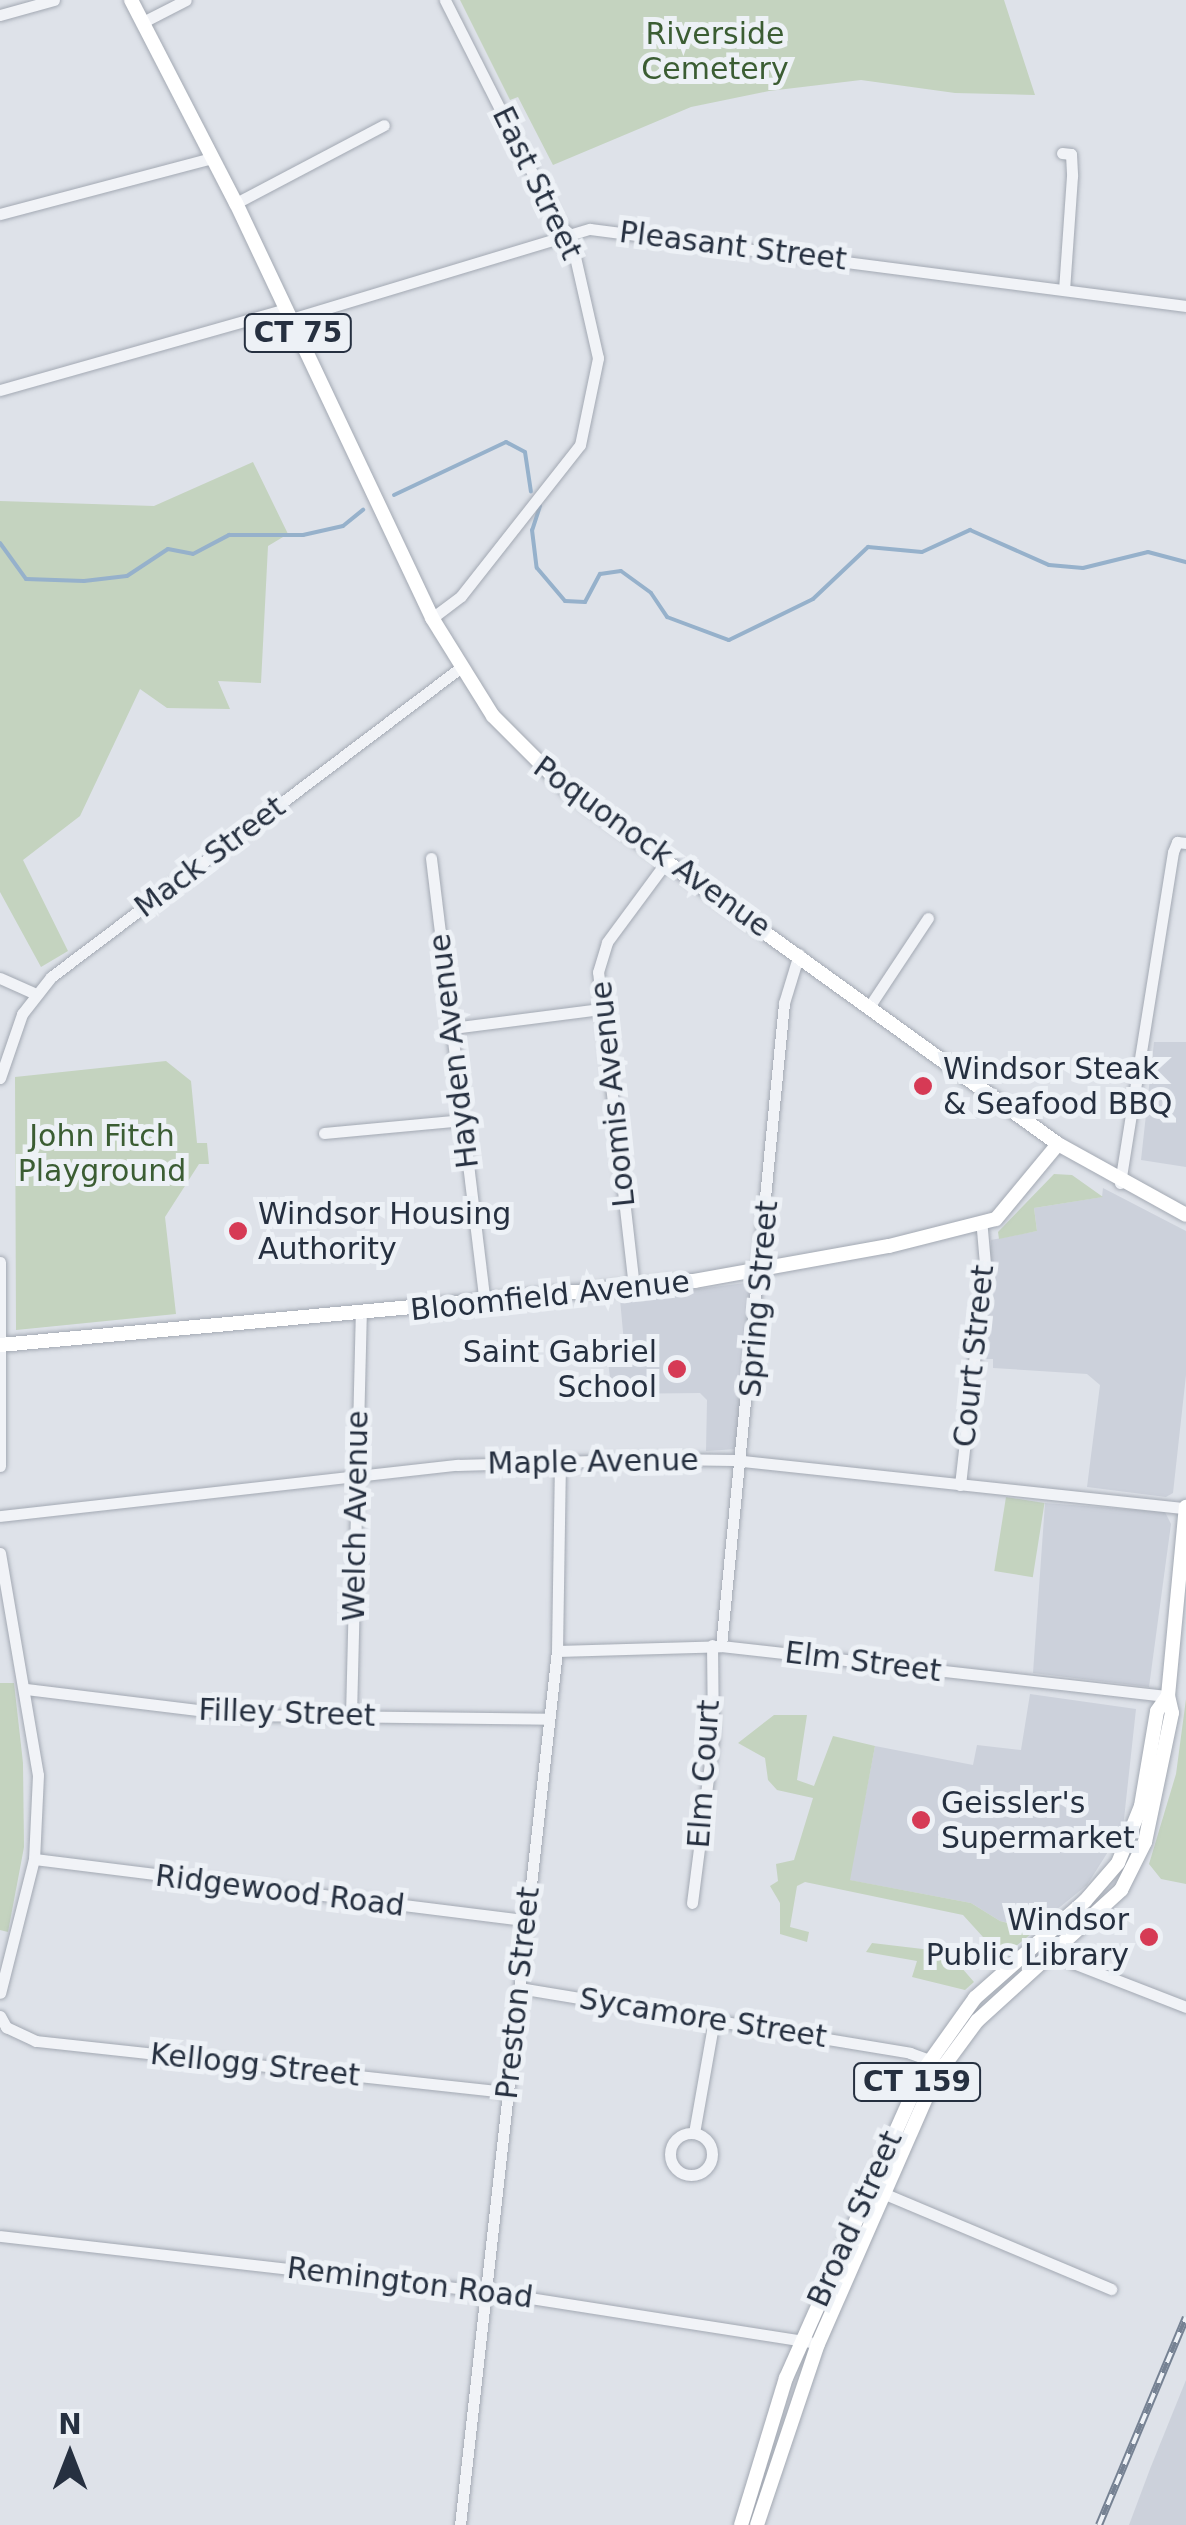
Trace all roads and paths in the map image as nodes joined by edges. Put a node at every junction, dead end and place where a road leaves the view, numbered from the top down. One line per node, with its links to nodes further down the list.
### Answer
1 (54, 0): 5 (street)
2 (131, 0): 6 (main road, Poquonock Avenue / CT 75)
3 (186, 0): 6 (street)
4 (446, 0): 12 (street, East Street)
5 (0, 15)
6 (142, 22): 9 (main road, Poquonock Avenue / CT 75)
7 (384, 125): 10 (street)
8 (1062, 153): 13 (street)
9 (212, 158): 10 (main road, Poquonock Avenue / CT 75); 11 (street)
10 (236, 203): 15 (main road, Poquonock Avenue / CT 75)
11 (0, 214)
12 (570, 234): 13 (street, Pleasant Street); 15 (street, Pleasant Street); 17 (street, East Street)
13 (1064, 289): 14 (street, Pleasant Street)
14 (1186, 306)
15 (289, 314): 16 (street, Pleasant Street); 17 (main road, Poquonock Avenue / CT 75)
16 (0, 390)
17 (432, 618): 18 (main road, Poquonock Avenue / CT 75)
18 (460, 668): 21 (main road, Poquonock Avenue / CT 75); 25 (street, Mack Street)
19 (1181, 842): 33 (street)
20 (431, 858): 28 (street, Hayden Avenue)
21 (667, 861): 23 (main road, Poquonock Avenue / CT 75); 27 (street, Loomis Avenue)
22 (928, 918): 26 (street)
23 (799, 954): 26 (main road, Poquonock Avenue / CT 75); 37 (street, Spring Street)
24 (0, 978): 25 (street)
25 (36, 994): 29 (street, Mack Street)
26 (870, 1004): 32 (main road, Poquonock Avenue / CT 75)
27 (601, 1009): 28 (street); 38 (street, Loomis Avenue)
28 (452, 1028): 30 (street, Hayden Avenue)
29 (0, 1078)
30 (462, 1120): 31 (street); 39 (street, Hayden Avenue)
31 (324, 1134)
32 (1058, 1144): 33 (main road, Poquonock Avenue / CT 75); 35 (main road, Bloomfield Avenue)
33 (1120, 1183): 34 (main road, Poquonock Avenue / CT 75)
34 (1186, 1215)
35 (982, 1227): 37 (main road, Bloomfield Avenue); 46 (street, Court Street)
36 (0, 1262): 41 (street)
37 (762, 1270): 38 (main road, Bloomfield Avenue); 43 (street, Spring Street)
38 (634, 1288): 39 (main road, Bloomfield Avenue)
39 (485, 1303): 40 (main road, Bloomfield Avenue)
40 (362, 1315): 41 (main road, Bloomfield Avenue); 45 (street, Welch Avenue)
41 (1, 1345): 44 (street)
42 (560, 1460): 43 (street, Maple Avenue); 45 (street, Maple Avenue); 51 (street, Preston Street)
43 (743, 1461): 46 (street, Maple Avenue); 50 (street, Spring Street)
44 (0, 1466)
45 (358, 1476): 48 (street, Maple Avenue); 54 (street, Welch Avenue)
46 (960, 1485): 47 (street, Maple Avenue)
47 (1186, 1507): 53 (main road, Broad Street / CT 159)
48 (0, 1516)
49 (0, 1553): 52 (street)
50 (717, 1645): 51 (street, Elm Street); 53 (street, Elm Street); 58 (street, Elm Court)
51 (556, 1652): 55 (street, Preston Street)
52 (26, 1689): 54 (street, Filley Street); 56 (street)
53 (1168, 1696): 57 (main road, Broad Street / CT 159)
54 (351, 1716): 55 (street, Filley Street)
55 (549, 1719): 59 (street, Preston Street)
56 (34, 1859): 59 (street, Ridgewood Road); 63 (street)
57 (1125, 1866): 60 (main road, Broad Street / CT 159); 61 (main road, Broad Street / CT 159)
58 (692, 1903)
59 (526, 1920): 62 (street, Preston Street)
60 (1047, 1933): 61 (street); 67 (main road, Broad Street / CT 159)
61 (1056, 1949): 64 (street); 67 (main road, Broad Street / CT 159)
62 (518, 1988): 65 (street, Sycamore Street); 68 (street, Preston Street)
63 (0, 1994)
64 (1186, 2006)
65 (714, 2018): 67 (street, Sycamore Street); 69 (street)
66 (3, 2022): 68 (street, Kellogg Street)
67 (936, 2063): 70 (main road, Broad Street / CT 159)
68 (507, 2092): 73 (street, Preston Street)
69 (694, 2134)
70 (876, 2191): 72 (street); 74 (main road, Broad Street / CT 159)
71 (0, 2236): 73 (street, Remington Road)
72 (1111, 2289)
73 (485, 2290): 74 (street, Remington Road); 75 (street, Preston Street)
74 (810, 2342): 76 (main road, Broad Street / CT 159); 77 (main road, Broad Street / CT 159)
75 (460, 2525)
76 (742, 2525)
77 (758, 2525)

